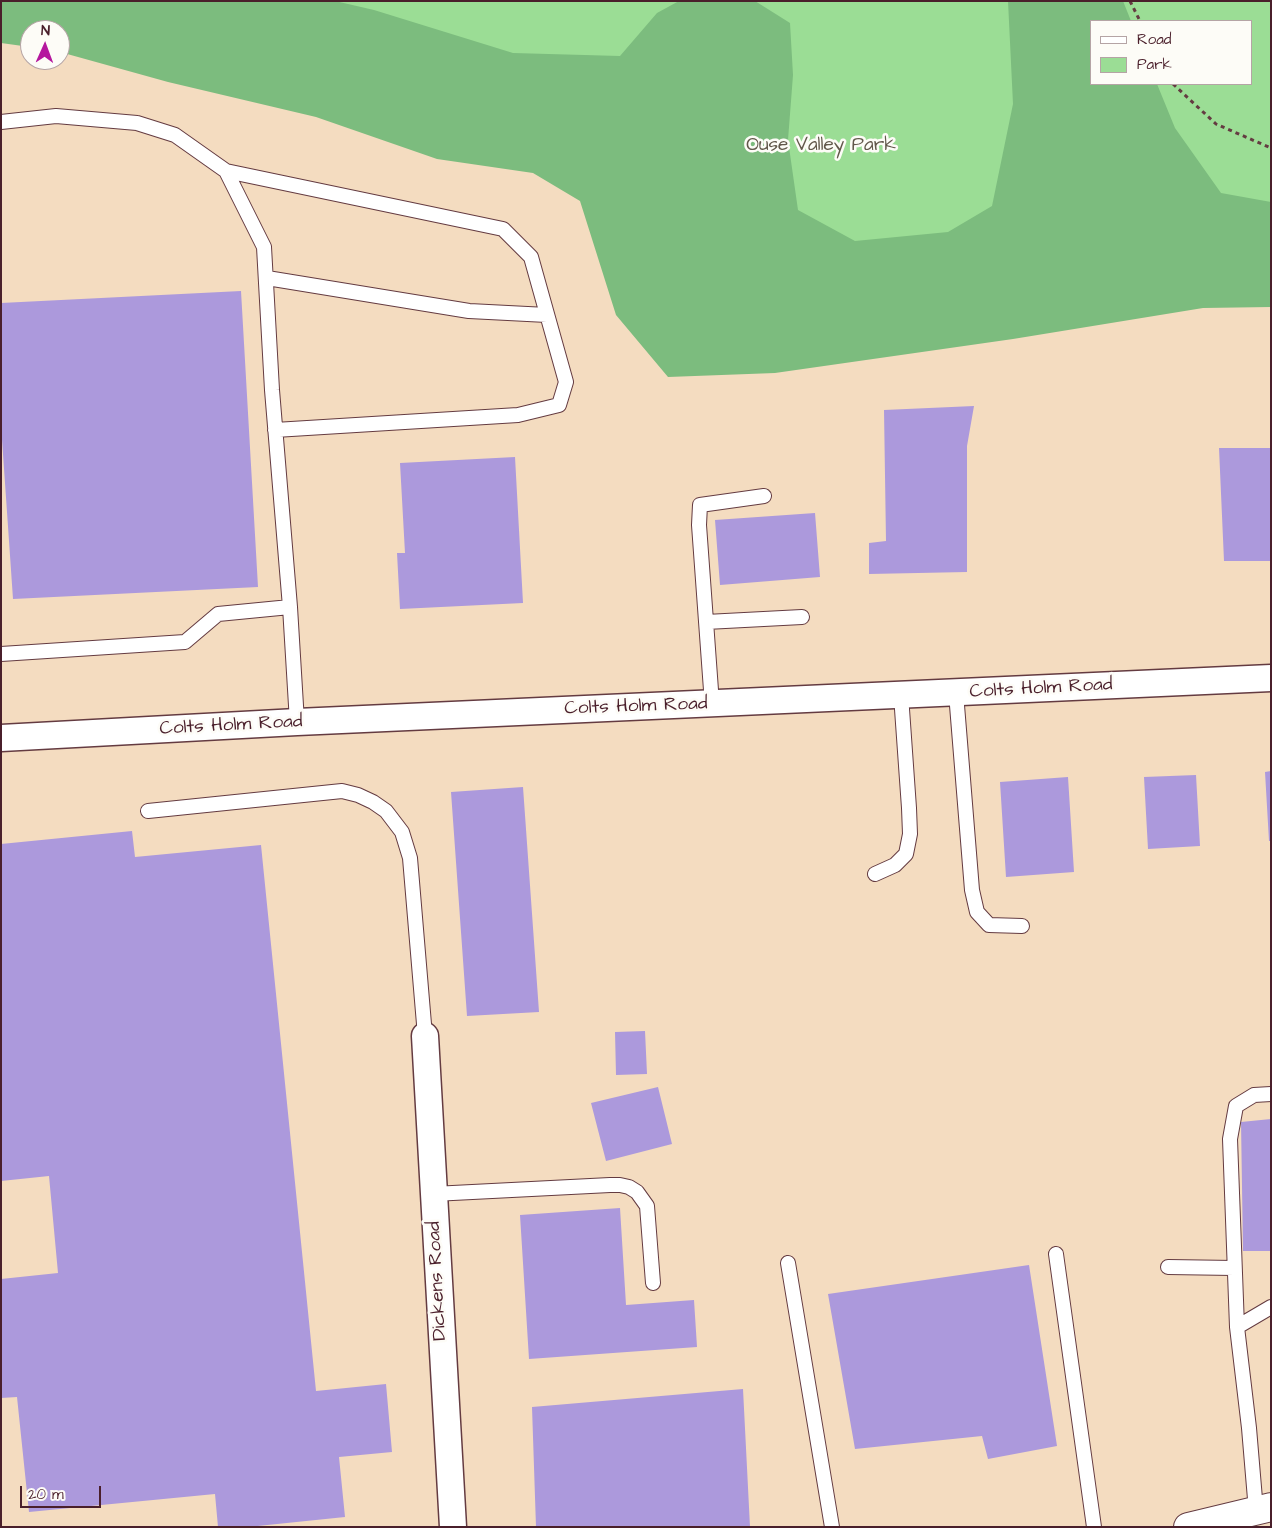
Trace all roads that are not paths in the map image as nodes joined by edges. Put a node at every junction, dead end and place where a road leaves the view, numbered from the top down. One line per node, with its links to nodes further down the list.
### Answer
1 (1, 122): 2 (lane)
2 (226, 171): 3 (lane); 4 (lane)
3 (267, 278): 4 (lane); 5 (lane)
4 (547, 315): 5 (lane)
5 (275, 430): 7 (lane)
6 (764, 496): 9 (lane)
7 (290, 607): 10 (lane); 15 (lane)
8 (802, 617): 9 (lane)
9 (706, 622): 14 (lane)
10 (1, 654)
11 (1271, 678): 12 (street, Colts Holm Road)
12 (956, 693): 13 (street, Colts Holm Road); 19 (lane)
13 (900, 695): 14 (street, Colts Holm Road); 18 (lane)
14 (712, 704): 15 (street, Colts Holm Road)
15 (297, 722): 16 (street, Colts Holm Road)
16 (1, 738)
17 (148, 811): 20 (lane)
18 (874, 874)
19 (1022, 926)
20 (424, 1036): 22 (street, Dickens Road)
21 (1271, 1094): 26 (lane)
22 (433, 1194): 27 (lane); 31 (street, Dickens Road)
23 (1056, 1254): 33 (lane)
24 (788, 1263): 32 (lane)
25 (1168, 1267): 26 (lane)
26 (1234, 1268): 29 (lane)
27 (653, 1283)
28 (1271, 1307): 29 (lane)
29 (1236, 1327): 30 (lane)
30 (1263, 1509): 34 (street)
31 (453, 1527)
32 (832, 1527)
33 (1094, 1527)
34 (1188, 1527)

